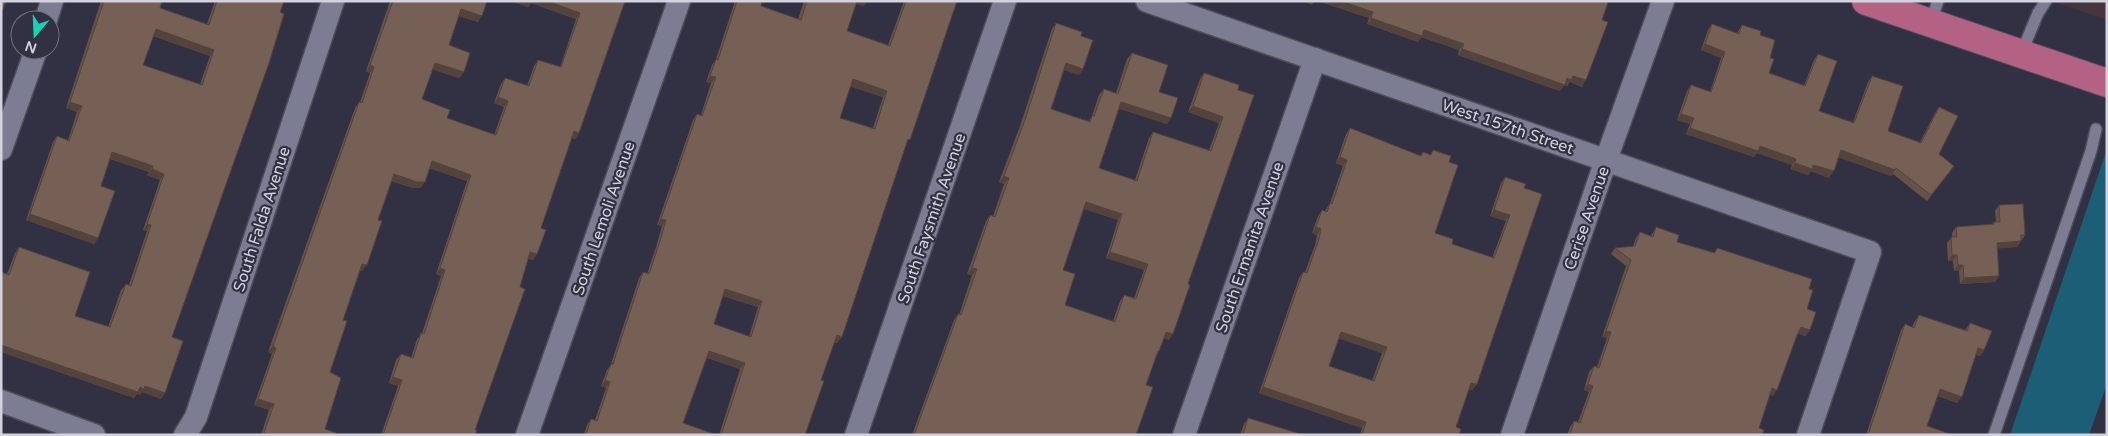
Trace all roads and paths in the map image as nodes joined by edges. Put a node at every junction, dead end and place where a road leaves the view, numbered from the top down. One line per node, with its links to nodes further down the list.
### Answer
1 (333, 1): 19 (street, South Falda Avenue)
2 (679, 1): 20 (street, South Lemoli Avenue)
3 (1005, 1): 21 (street, South Faysmith Avenue)
4 (1147, 1): 11 (street, West 157th Street)
5 (1663, 1): 16 (street, Cerise Avenue)
6 (1866, 1): 8 (main road)
7 (2046, 1): 10 (lane)
8 (1900, 7): 9 (main road)
9 (1934, 12): 10 (main road)
10 (2022, 54): 13 (main road)
11 (1314, 59): 16 (street, West 157th Street); 22 (street, South Ermanita Avenue)
12 (32, 60): 15 (street)
13 (2107, 83)
14 (2096, 129): 25 (lane)
15 (1, 149)
16 (1606, 160): 23 (street, Cerise Avenue); 24 (street, West 157th Street)
17 (1, 401): 18 (street)
18 (94, 435)
19 (185, 435)
20 (527, 435)
21 (856, 435)
22 (1184, 435)
23 (1512, 435)
24 (1808, 435)
25 (1994, 435)

